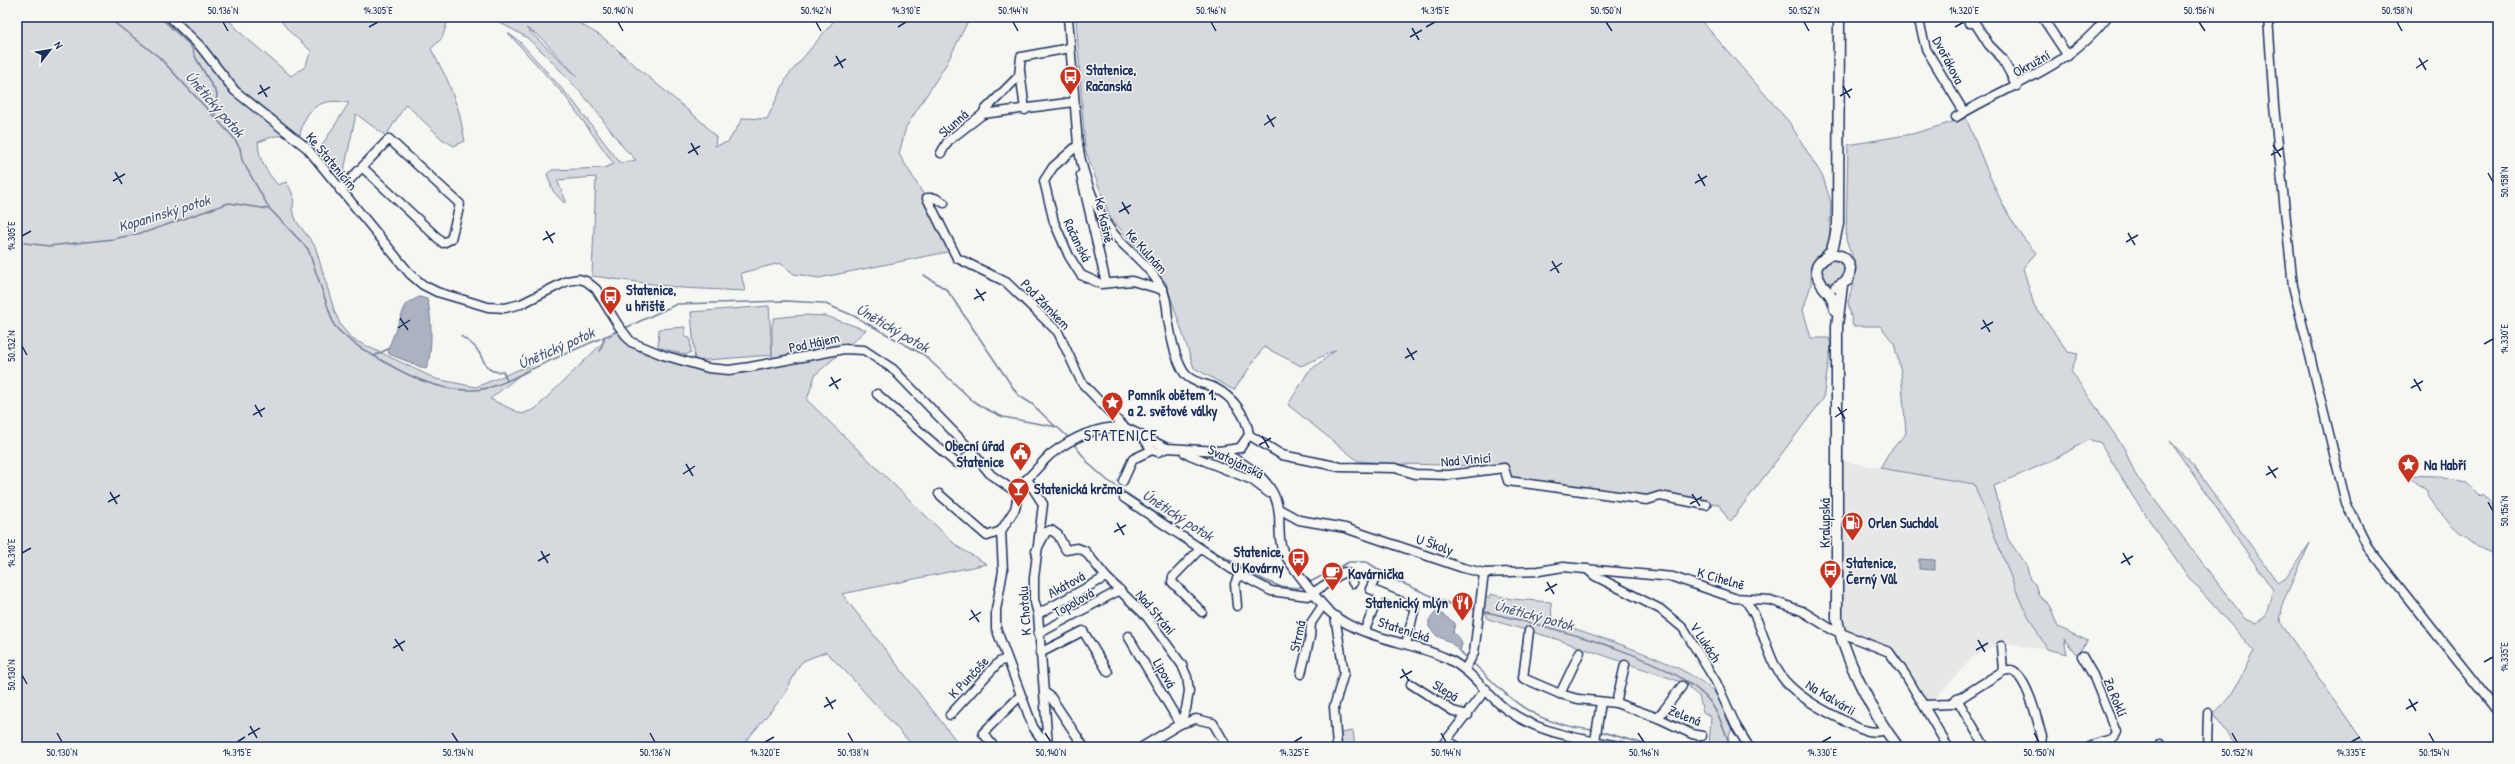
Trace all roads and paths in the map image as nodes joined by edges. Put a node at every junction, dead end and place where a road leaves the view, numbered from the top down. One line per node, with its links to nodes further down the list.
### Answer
1 (170, 17): 23 (street, Ke Statenicím)
2 (1068, 17): 10 (street, Ke Kulnám)
3 (1918, 17): 16 (street, Dvořákova)
4 (1966, 17): 9 (street)
5 (2042, 17): 11 (street)
6 (2107, 17): 11 (street, Okružní)
7 (2268, 17): 96 (street)
8 (1839, 19): 25 (main road)
9 (1977, 20): 13 (street)
10 (1070, 48): 12 (street, Slunná); 14 (street, Ke Kulnám)
11 (2068, 56): 13 (street, Okružní)
12 (1020, 71): 15 (street); 17 (street, Slunná)
13 (2017, 86): 16 (street, Okružní)
14 (1074, 102): 15 (street, Slunná); 19 (street, Ke Kulnám)
15 (1025, 110): 17 (street, Slunná)
16 (1964, 112): 18 (street, Okružní)
17 (983, 114): 20 (street, Slunná)
18 (1956, 116)
19 (1078, 145): 21 (street, Ke Kulnám); 28 (street, Račanská)
20 (942, 153)
21 (1081, 163): 28 (street, Ke Kašně); 32 (street, Ke Kulnám)
22 (362, 167): 22 (street); 23 (street)
23 (340, 190): 29 (street, Ke Statenicím)
24 (944, 203): 35 (street, Pod Zámkem)
25 (1838, 224): 26 (main road); 27 (main road)
26 (1828, 255): 27 (main road); 30 (main road)
27 (1844, 258): 31 (main road)
28 (1106, 283): 32 (street, Račanská)
29 (592, 285): 43 (street, Pod Hájem)
30 (1824, 285): 31 (main road); 33 (main road)
31 (1842, 285): 33 (main road, Kralupská)
32 (1163, 290): 37 (street, Ke Kulnám)
33 (1837, 326): 72 (main road, Kralupská)
34 (877, 394): 43 (street)
35 (1124, 427): 36 (street); 45 (street)
36 (1141, 435): 38 (street); 40 (street)
37 (1249, 435): 39 (street); 51 (street, Nad Vinicí)
38 (1167, 448): 40 (street); 41 (street)
39 (1240, 448): 42 (street); 44 (street)
40 (1152, 450): 46 (street)
41 (1182, 450): 42 (street); 50 (street, Svatojánská)
42 (1219, 451): 44 (street)
43 (972, 452): 47 (street, Pod Hájem)
44 (1246, 464): 50 (street)
45 (1027, 479): 47 (street); 54 (street, K Chotolu)
46 (1123, 481)
47 (1020, 486): 52 (street)
48 (940, 494): 52 (street)
49 (1124, 498): 53 (street)
50 (1278, 505): 56 (street, U Školy); 62 (street, Statenická)
51 (1706, 505)
52 (1001, 531): 80 (street)
53 (1200, 549): 57 (street); 67 (street)
54 (1036, 551): 58 (street, Nad Strání); 68 (street, K Chotolu)
55 (1587, 569): 56 (street, U Školy); 64 (street, K Cihelně); 115 (street, V Lukách)
56 (1484, 572): 81 (street)
57 (1239, 574): 62 (street); 66 (street)
58 (1106, 577): 61 (street, Nad Strání); 68 (street, Akátová)
59 (1375, 579): 63 (street)
60 (1353, 583): 62 (street)
61 (1120, 590): 73 (street, Topolová); 101 (street, Nad Strání)
62 (1312, 591): 65 (street, Statenická)
63 (1380, 593): 70 (street); 75 (street)
64 (1744, 598): 72 (street, K Cihelně); 102 (street, Na Kalvárii)
65 (1323, 605): 69 (street, Statenická); 85 (street, Strmá)
66 (1237, 606)
67 (1202, 612)
68 (1038, 614): 73 (street, K Chotolu)
69 (1335, 616): 70 (street, Statenická); 112 (street)
70 (1365, 630): 75 (street, Statenická)
71 (1529, 631): 90 (street, Zelená)
72 (1840, 632): 95 (street, K Cihelně); 102 (main road, Kralupská)
73 (1038, 634): 78 (street, K Chotolu)
74 (1128, 636): 101 (street, Lipová)
75 (1406, 644): 81 (street, Statenická)
76 (2001, 646): 83 (street)
77 (1580, 652): 90 (street)
78 (1040, 653): 84 (street); 89 (street, K Chotolu)
79 (2082, 656): 106 (street, Za Roklí)
80 (1006, 659): 91 (street); 98 (street, K Punčoše)
81 (1469, 663): 88 (street, Statenická)
82 (1625, 665): 94 (street)
83 (2003, 671): 92 (street); 119 (street)
84 (1108, 672)
85 (1301, 674)
86 (1411, 684): 99 (street, Slepá)
87 (1682, 686): 100 (street, Zelená)
88 (1486, 689): 99 (street); 104 (street, Statenická)
89 (1044, 692): 108 (street, K Chotolu); 109 (street)
90 (1560, 694): 93 (street, Zelená)
91 (1020, 696): 107 (street); 108 (street)
92 (1957, 699): 95 (street); 118 (street)
93 (1601, 702): 94 (street, Zelená); 104 (street)
94 (1616, 703): 100 (street, Zelená)
95 (1924, 705): 117 (street, K Cihelně)
96 (2498, 712)
97 (2208, 713): 120 (street)
98 (950, 715)
99 (1468, 715): 113 (street)
100 (1658, 718): 103 (street, Zelená)
101 (1180, 724): 110 (street); 111 (street)
102 (1886, 730): 116 (main road, Kralupská)
103 (1702, 736)
104 (1597, 738): 114 (street, Statenická)
105 (2092, 745): 106 (street, Za Roklí)
106 (2102, 745)
107 (994, 747)
108 (1048, 747)
109 (1084, 747)
110 (1144, 747)
111 (1227, 747)
112 (1336, 747)
113 (1442, 747)
114 (1624, 747)
115 (1749, 747)
116 (1898, 747)
117 (1948, 747)
118 (1985, 747)
119 (2037, 747)
120 (2207, 747)

